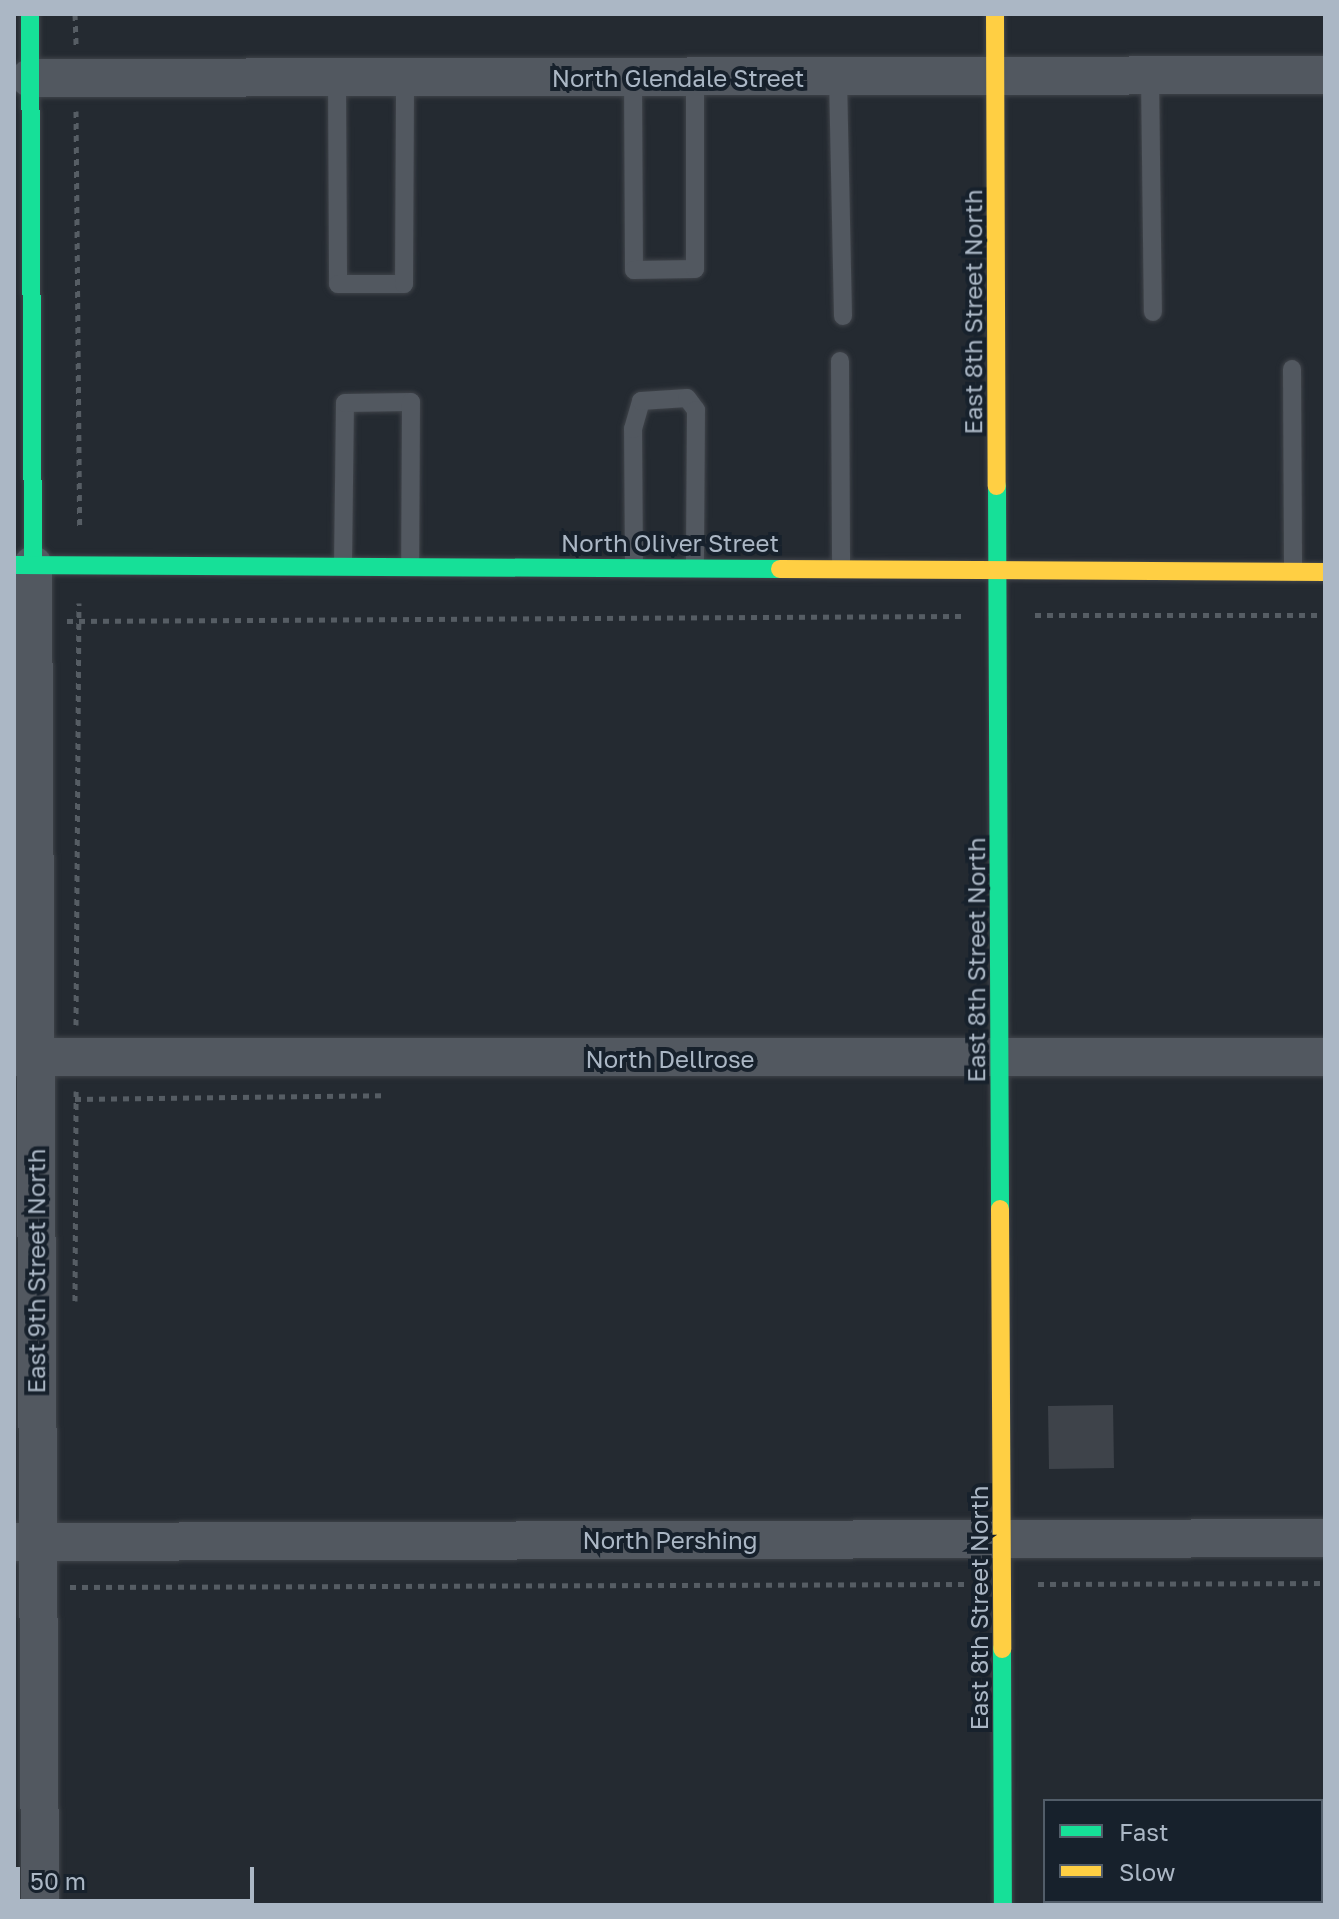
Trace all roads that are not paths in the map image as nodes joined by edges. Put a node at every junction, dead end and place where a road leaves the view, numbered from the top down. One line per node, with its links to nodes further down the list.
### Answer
1 (30, 14): 7 (street, East 9th Street North)
2 (995, 14): 4 (street, East 8th Street North)
3 (1325, 75): 5 (street, North Glendale Street)
4 (996, 76): 5 (street, North Glendale Street); 6 (street, North Glendale Street); 22 (street, East 8th Street North)
5 (1150, 76): 12 (lane)
6 (838, 77): 9 (street, North Glendale Street); 13 (lane)
7 (30, 78): 10 (street, North Glendale Street); 16 (street, East 9th Street North)
8 (633, 78): 9 (street, North Glendale Street); 9 (lane); 11 (street, North Glendale Street)
9 (695, 78)
10 (337, 79): 11 (street, North Glendale Street); 11 (lane)
11 (405, 79)
12 (1153, 312)
13 (843, 316)
14 (840, 361): 21 (lane)
15 (1292, 369): 23 (lane)
16 (23, 565): 17 (street, North Oliver Street); 25 (street, East 9th Street North)
17 (343, 566): 18 (street, North Oliver Street); 18 (lane)
18 (410, 566): 19 (street, North Oliver Street)
19 (634, 567): 20 (street, North Oliver Street); 20 (lane)
20 (695, 567): 21 (street, North Oliver Street)
21 (841, 568): 22 (street, North Oliver Street)
22 (998, 569): 23 (street, North Oliver Street); 28 (street, East 8th Street North)
23 (1293, 572): 24 (street, North Oliver Street)
24 (1325, 572)
25 (24, 807): 26 (street, East 9th Street North)
26 (24, 1057): 28 (street, North Dellrose); 31 (street, East 9th Street North)
27 (1325, 1057): 28 (street, North Dellrose)
28 (1000, 1060): 30 (street, East 8th Street North)
29 (1325, 1538): 30 (street, North Pershing)
30 (1003, 1539): 31 (street, North Pershing); 33 (street, East 8th Street North)
31 (42, 1542): 32 (street, East 9th Street North)
32 (40, 1905)
33 (1003, 1905)

